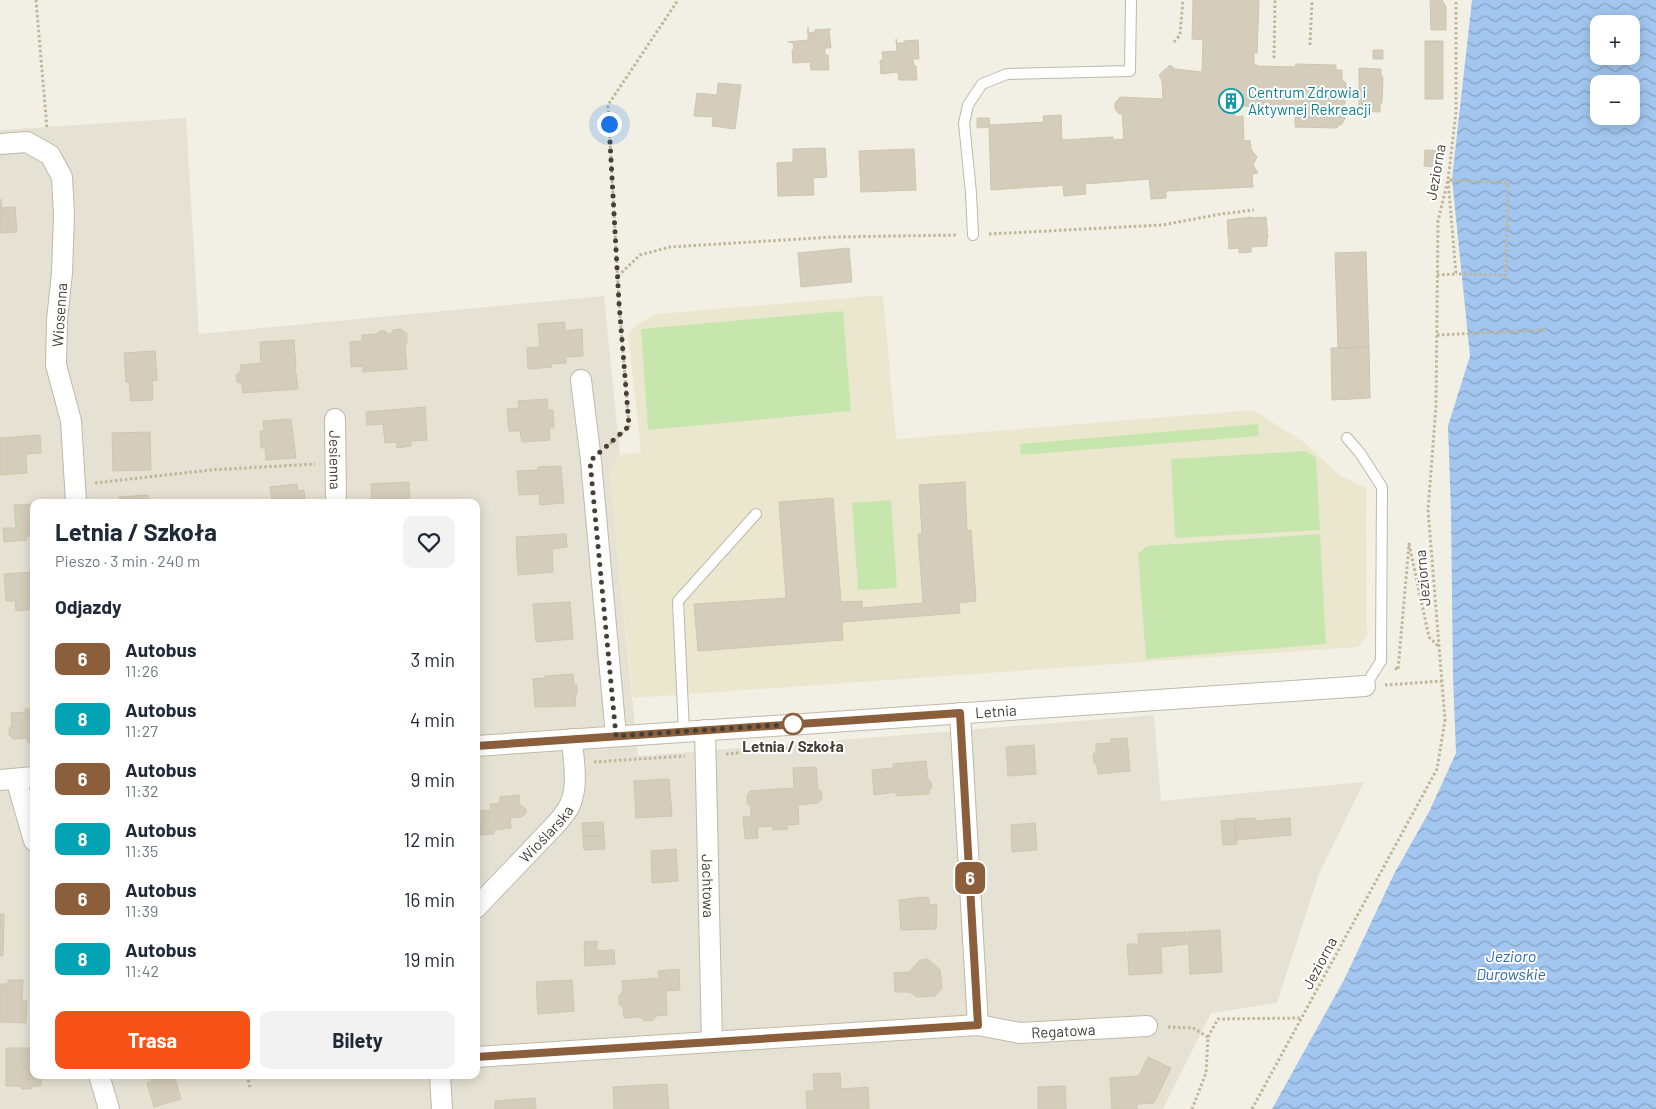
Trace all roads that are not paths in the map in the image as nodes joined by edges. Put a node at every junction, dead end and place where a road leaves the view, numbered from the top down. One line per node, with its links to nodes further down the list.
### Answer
1 (1131, 0): 3 (lane)
2 (0, 144): 7 (street, Wiosenna)
3 (973, 235)
4 (581, 380): 14 (street)
5 (335, 419): 8 (street, Jesienna)
6 (1347, 438): 10 (lane)
7 (75, 494)
8 (336, 499)
9 (756, 514): 13 (lane)
10 (1365, 686): 11 (street, Letnia)
11 (960, 713): 12 (street, Letnia); 20 (street)
12 (705, 730): 13 (street, Letnia); 22 (street, Jachtowa)
13 (684, 732): 14 (street, Letnia)
14 (616, 736): 15 (street, Letnia)
15 (572, 739): 16 (street, Letnia); 19 (street, Wioślarska)
16 (480, 746)
17 (17, 779): 18 (street)
18 (30, 826)
19 (480, 904)
20 (978, 1025): 21 (street, Regatowa); 22 (street, Regatowa)
21 (1147, 1026)
22 (712, 1042): 23 (street, Regatowa)
23 (480, 1057)
24 (100, 1079): 26 (street)
25 (440, 1079): 27 (street)
26 (109, 1109)
27 (442, 1109)

